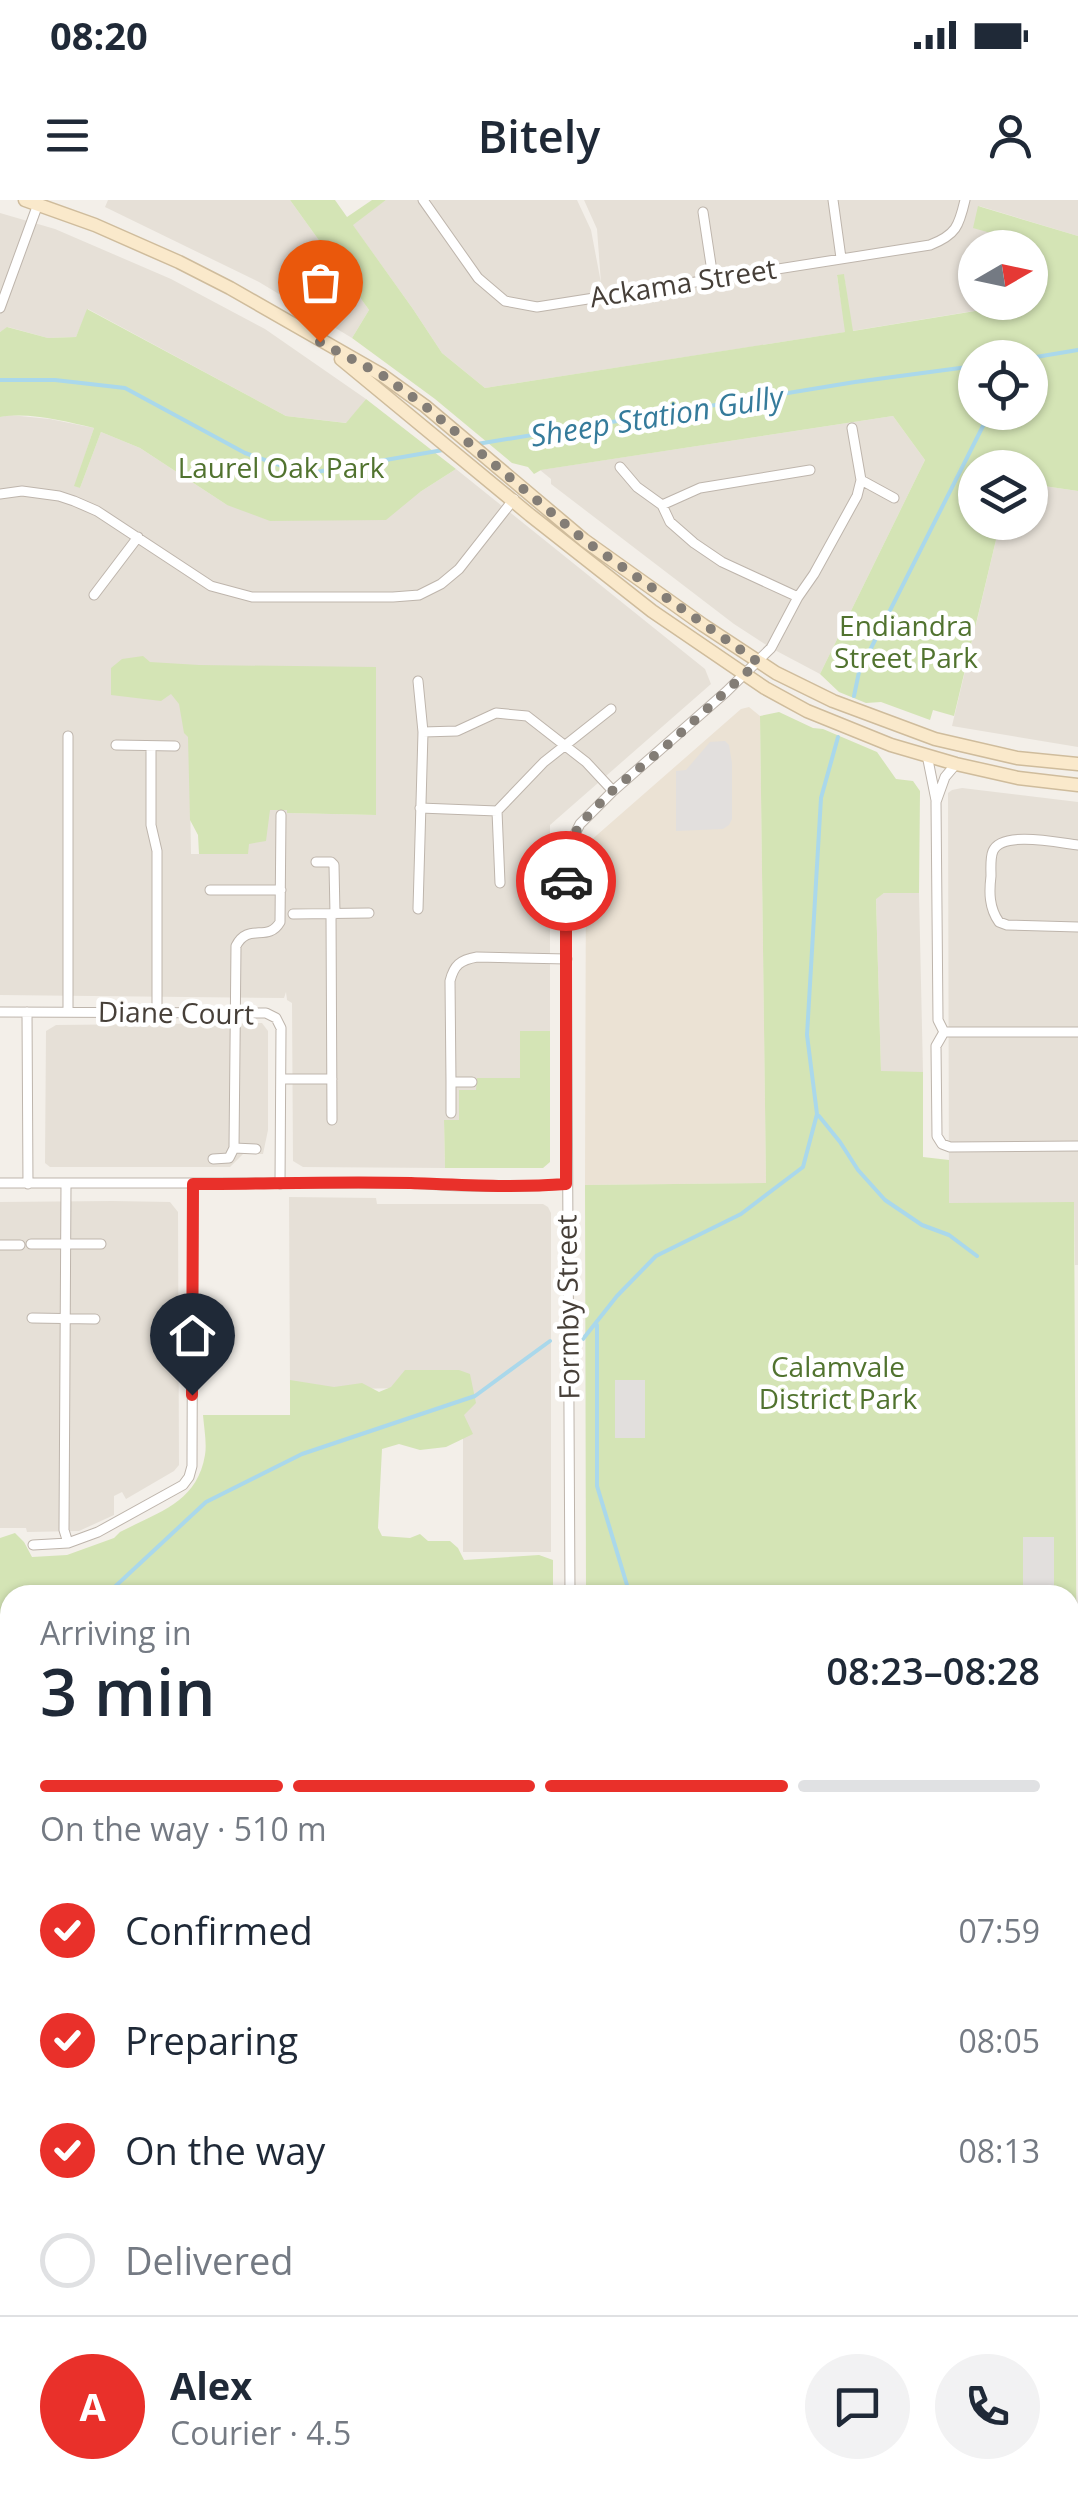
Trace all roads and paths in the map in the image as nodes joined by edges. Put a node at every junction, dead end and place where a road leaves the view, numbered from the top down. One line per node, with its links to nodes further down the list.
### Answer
1 (423, 200): 7 (street, Ackama Street)
2 (832, 200): 6 (street)
3 (965, 200): 6 (street, Ackama Street)
4 (31, 202): 8 (street); 9 (main road)
5 (703, 212): 7 (street)
6 (840, 258): 7 (street, Ackama Street)
7 (713, 278)
8 (0, 308)
9 (320, 342): 15 (main road); 15 (main road)
10 (852, 428): 13 (street)
11 (620, 467): 17 (street)
12 (810, 470): 17 (street)
13 (861, 480): 16 (street); 20 (street, Formby Street)
14 (0, 494): 18 (street)
15 (518, 495): 18 (street); 21 (main road); 22 (main road)
16 (894, 498)
17 (662, 505): 20 (street)
18 (138, 537): 19 (street)
19 (94, 595)
20 (798, 597): 21 (street, Formby Street)
21 (758, 662): 22 (street, Formby Street); 33 (main road)
22 (744, 674): 31 (main road); 35 (street, Formby Street)
23 (418, 682): 25 (street)
24 (611, 709): 30 (street)
25 (422, 732): 30 (street); 37 (street)
26 (68, 736): 53 (street)
27 (116, 745): 28 (street)
28 (151, 746): 29 (street); 54 (street)
29 (175, 746)
30 (566, 746): 35 (street); 38 (street)
31 (927, 755): 32 (main road); 36 (street)
32 (956, 764): 34 (main road); 36 (street)
33 (1078, 764)
34 (1078, 785)
35 (612, 791): 50 (street, Formby Street)
36 (936, 802): 56 (street)
37 (420, 808): 38 (street); 45 (street)
38 (497, 811): 42 (street)
39 (280, 816): 44 (street)
40 (1078, 845): 49 (street)
41 (316, 862): 47 (street)
42 (500, 883)
43 (210, 890): 44 (street)
44 (281, 890): 55 (street)
45 (418, 909)
46 (294, 914): 47 (street)
47 (333, 914): 48 (street); 59 (street)
48 (368, 914)
49 (1078, 927)
50 (566, 959): 60 (street); 73 (street, Formby Street)
51 (0, 1012): 52 (street, Diane Court)
52 (27, 1012): 53 (street, Diane Court); 69 (street)
53 (68, 1012): 54 (street, Diane Court)
54 (157, 1013): 55 (street, Diane Court)
55 (235, 1013): 58 (street, Diane Court); 65 (street)
56 (944, 1032): 57 (street); 64 (street)
57 (1078, 1032)
58 (282, 1079): 59 (street); 72 (street, Diane Court)
59 (332, 1079): 63 (street)
60 (451, 1082): 61 (street); 62 (street)
61 (472, 1082)
62 (451, 1113)
63 (332, 1120)
64 (1078, 1146)
65 (234, 1148): 66 (street); 67 (street)
66 (256, 1149)
67 (213, 1159)
68 (0, 1183): 69 (street)
69 (28, 1184): 70 (street)
70 (66, 1184): 71 (street); 76 (street)
71 (193, 1184): 72 (street); 80 (street)
72 (280, 1184): 73 (street)
73 (566, 1184): 82 (street, Formby Street)
74 (101, 1244): 76 (street)
75 (0, 1245): 76 (street)
76 (67, 1245): 78 (street)
77 (32, 1318): 78 (street)
78 (67, 1318): 79 (street); 80 (street)
79 (95, 1319)
80 (68, 1543): 81 (street)
81 (33, 1546)
82 (570, 1585)

